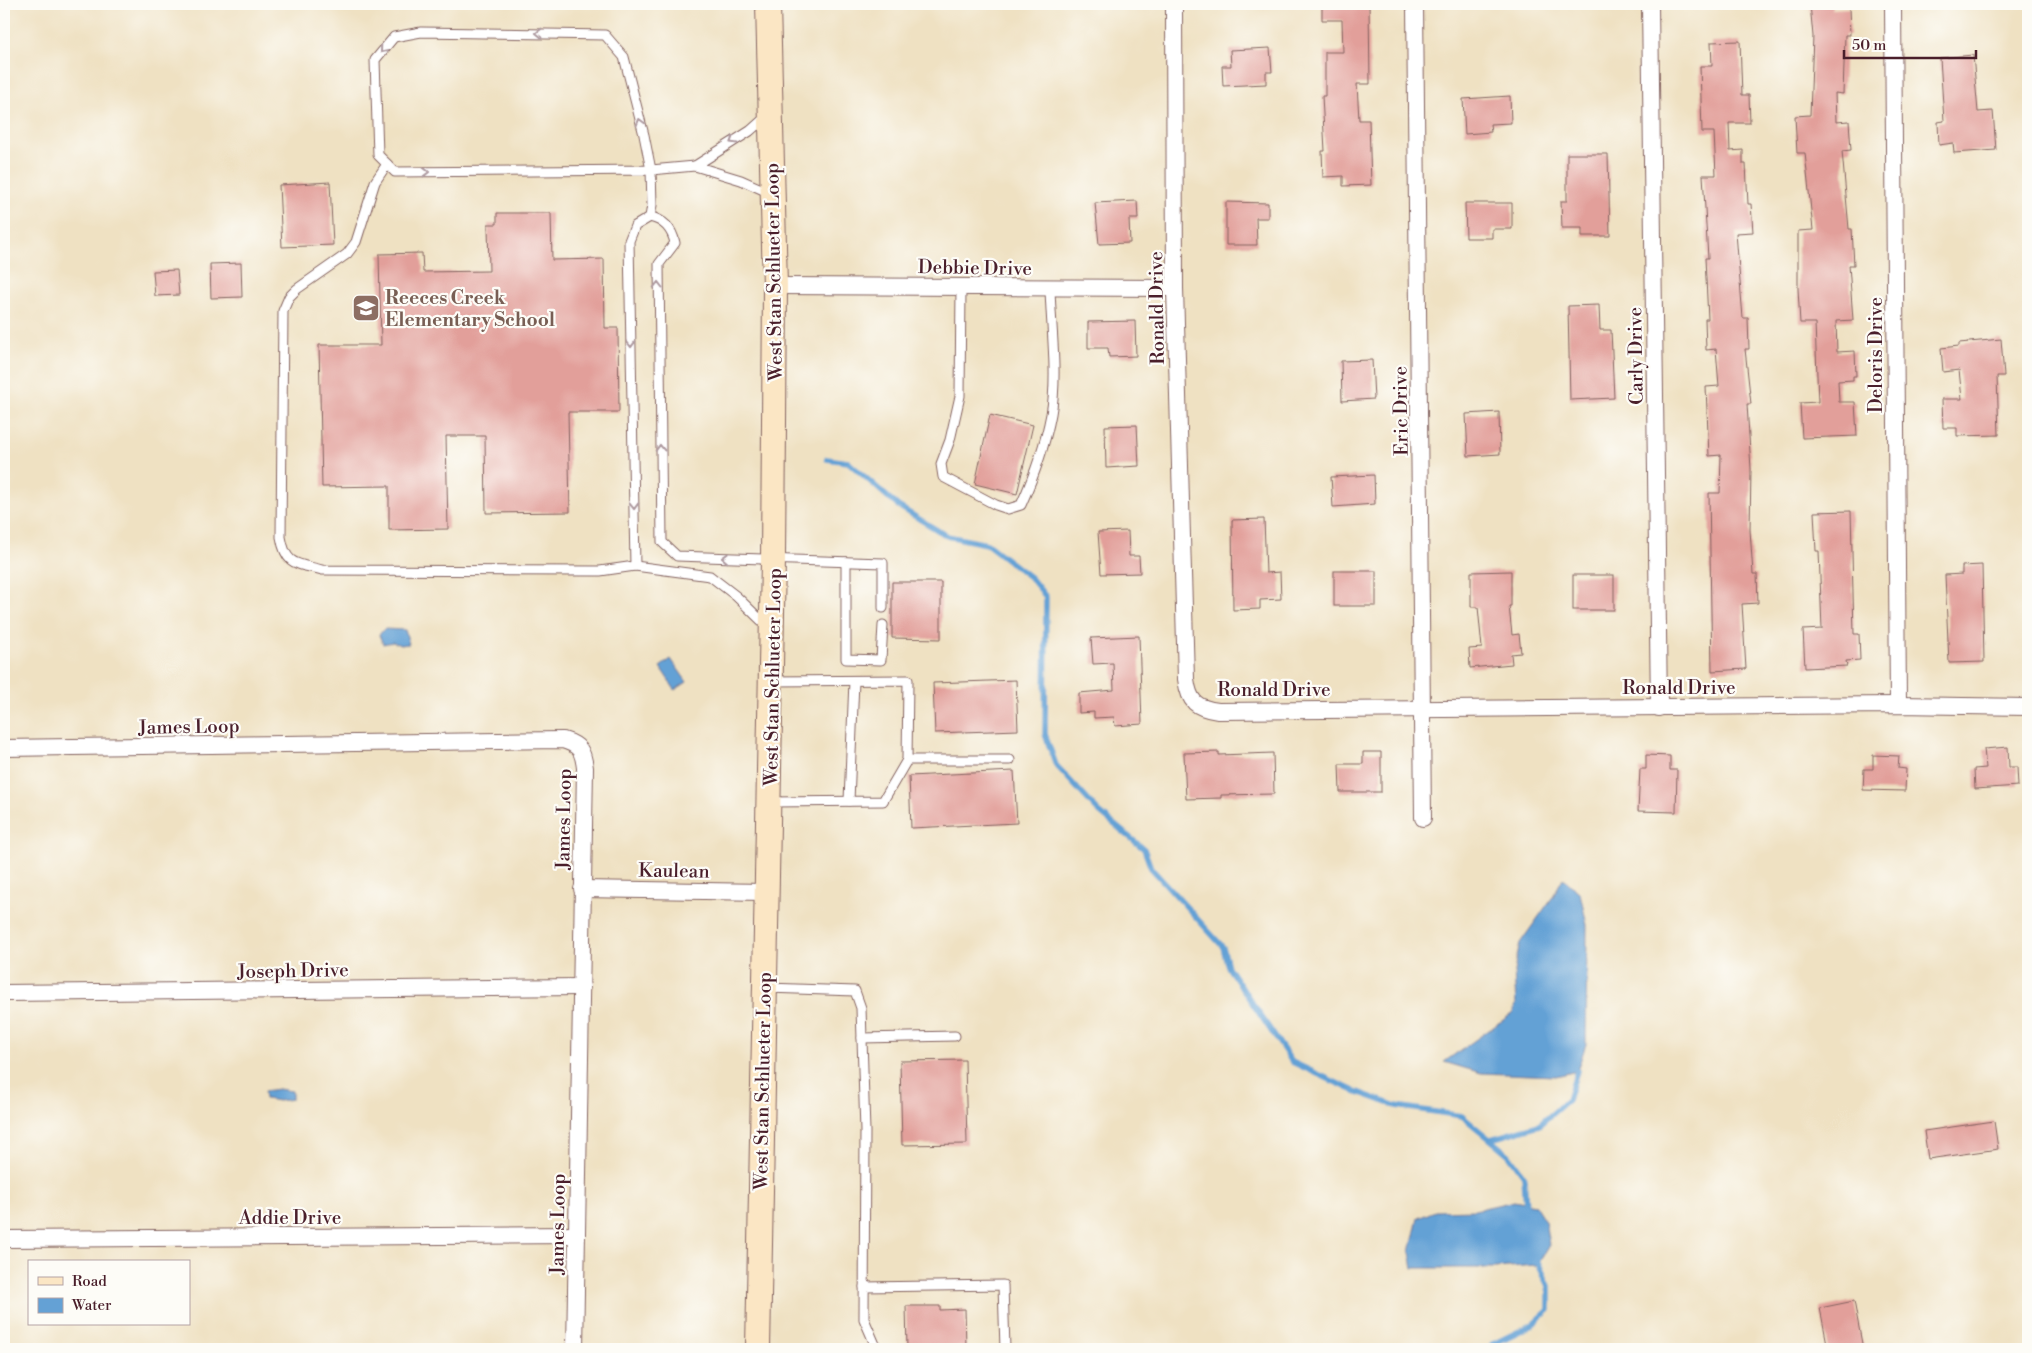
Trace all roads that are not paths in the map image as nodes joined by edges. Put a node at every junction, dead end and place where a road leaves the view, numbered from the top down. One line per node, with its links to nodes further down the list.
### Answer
1 (768, 4): 6 (main road, West Stan Schlueter Loop)
2 (1174, 4): 15 (street, Ronald Drive)
3 (1415, 4): 26 (street, Eric Drive)
4 (1650, 4): 27 (street, Carly Drive)
5 (1893, 4): 24 (street, Deloris Drive)
6 (769, 114): 8 (lane, one-way to 8); 10 (main road, West Stan Schlueter Loop)
7 (387, 164): 9 (lane, one-way to 9); 9 (lane, one-way to 7); 18 (lane)
8 (695, 166): 9 (lane); 10 (lane)
9 (651, 170): 11 (lane)
10 (773, 195): 12 (main road, West Stan Schlueter Loop)
11 (650, 217): 16 (lane, one-way to 11); 18 (lane, one-way to 18)
12 (775, 286): 13 (street, Debbie Drive); 16 (main road, West Stan Schlueter Loop)
13 (961, 287): 14 (street, Debbie Drive); 14 (lane)
14 (1050, 288): 15 (street, Debbie Drive)
15 (1175, 288): 26 (street, Ronald Drive)
16 (773, 560): 17 (lane); 21 (main road, West Stan Schlueter Loop)
17 (846, 562): 19 (lane); 20 (lane)
18 (635, 566): 21 (lane)
19 (883, 608)
20 (883, 625)
21 (771, 630): 23 (main road, West Stan Schlueter Loop)
22 (854, 680): 23 (lane); 29 (lane); 32 (lane)
23 (770, 681): 31 (main road, West Stan Schlueter Loop)
24 (1898, 705): 25 (street, Ronald Drive); 27 (street, Ronald Drive)
25 (2028, 707)
26 (1423, 708): 27 (street, Ronald Drive); 33 (street, Eric Drive)
27 (1659, 708)
28 (4, 748): 34 (street, James Loop)
29 (907, 760): 30 (lane); 32 (lane)
30 (1010, 760)
31 (770, 802): 32 (lane); 35 (main road, West Stan Schlueter Loop)
32 (849, 802)
33 (1422, 818)
34 (582, 889): 35 (street, Kaulean); 36 (street, James Loop)
35 (766, 892): 37 (main road, West Stan Schlueter Loop)
36 (582, 987): 38 (street, Joseph Drive); 41 (street, James Loop)
37 (764, 987): 40 (lane); 45 (main road, West Stan Schlueter Loop)
38 (4, 994)
39 (955, 1036): 40 (lane)
40 (862, 1038): 43 (lane)
41 (577, 1235): 42 (street, Addie Drive); 44 (street, James Loop)
42 (4, 1239)
43 (864, 1287): 46 (lane); 47 (lane)
44 (575, 1349)
45 (758, 1349)
46 (876, 1349)
47 (1005, 1349)

